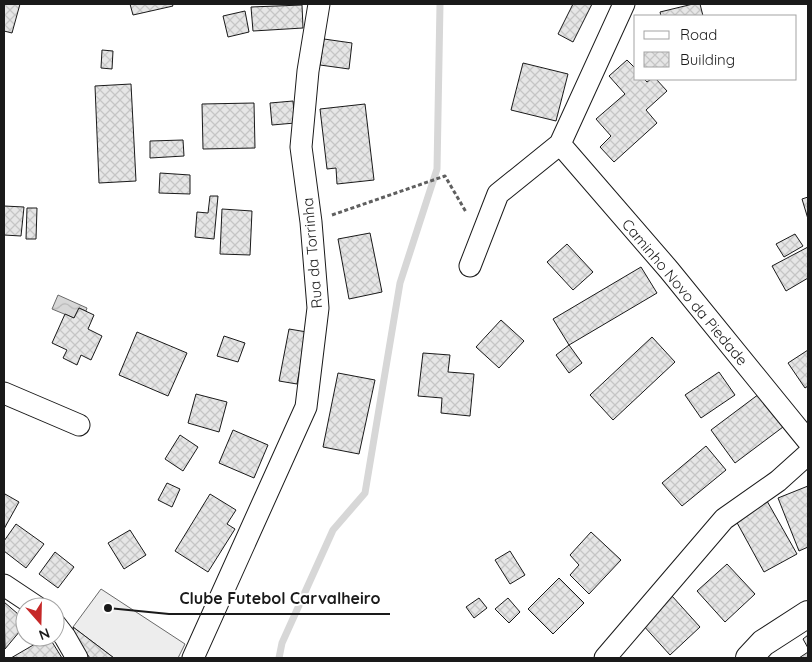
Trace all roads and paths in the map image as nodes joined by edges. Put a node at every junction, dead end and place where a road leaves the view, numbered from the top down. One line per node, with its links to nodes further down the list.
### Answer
1 (319, 4): 5 (street, Rua da Torrinha)
2 (624, 4): 3 (street)
3 (560, 144): 6 (street); 9 (street, Caminho Novo da Piedade)
4 (468, 216): 5 (path)
5 (311, 222): 16 (street, Rua da Torrinha)
6 (470, 266)
7 (4, 393): 8 (street)
8 (79, 425)
9 (808, 441)
10 (808, 454): 17 (street)
11 (4, 585): 12 (street)
12 (22, 597)
13 (808, 614): 18 (street)
14 (65, 636): 15 (street)
15 (77, 658)
16 (193, 658)
17 (605, 658)
18 (748, 658)

